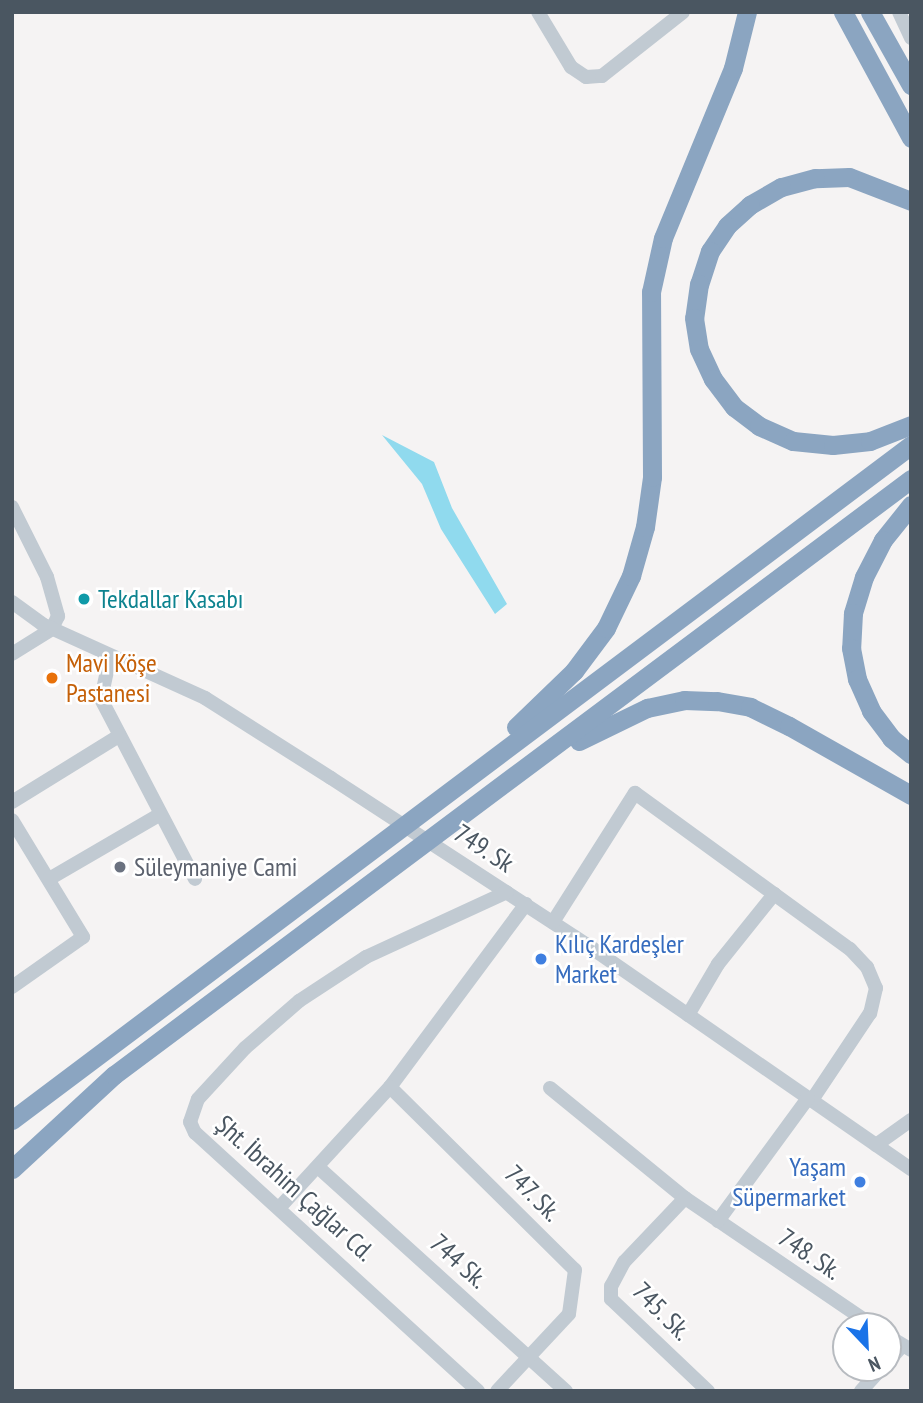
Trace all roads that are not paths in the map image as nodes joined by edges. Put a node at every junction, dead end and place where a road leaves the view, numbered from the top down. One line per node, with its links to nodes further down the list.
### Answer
1 (538, 12): 2 (street)
2 (684, 12)
3 (747, 12): 24 (highway)
4 (843, 12): 9 (highway)
5 (870, 12): 8 (highway)
6 (900, 12): 7 (street)
7 (911, 38)
8 (911, 85)
9 (911, 138)
10 (911, 201): 11 (highway)
11 (911, 425)
12 (911, 445): 24 (highway)
13 (911, 479): 27 (highway)
14 (911, 505): 21 (highway)
15 (12, 508): 17 (street)
16 (12, 601): 17 (street, 749. Sk)
17 (52, 629): 18 (street); 19 (street, 749. Sk)
18 (12, 654)
19 (110, 657): 20 (street); 30 (street, 749. Sk)
20 (120, 736): 23 (street); 25 (street)
21 (911, 754)
22 (911, 794): 27 (highway)
23 (12, 802)
24 (417, 811): 39 (highway)
25 (159, 815): 28 (street); 29 (street)
26 (12, 820): 29 (street)
27 (447, 827): 43 (highway)
28 (195, 878)
29 (49, 879): 34 (street)
30 (507, 892): 32 (street, 749. Sk); 46 (street, Şht. İbrahim Çağlar Cd.)
31 (774, 894): 33 (street); 35 (street); 38 (street)
32 (526, 904): 33 (street, 749. Sk); 37 (street)
33 (553, 922): 35 (street, 749. Sk)
34 (12, 987)
35 (688, 1015): 38 (street, 749. Sk)
36 (550, 1088): 45 (street, 748. Sk.)
37 (386, 1091): 42 (street); 49 (street, 747. Sk.)
38 (810, 1099): 41 (street, 749. Sk); 47 (street)
39 (12, 1120)
40 (911, 1120): 41 (street)
41 (876, 1145): 44 (street, 749. Sk)
42 (319, 1168): 46 (street); 49 (street, 744 Sk.)
43 (12, 1169)
44 (911, 1169)
45 (685, 1198): 47 (street, 748. Sk.); 53 (street, 745. Sk.)
46 (280, 1207): 50 (street, Şht. İbrahim Çağlar Cd.)
47 (718, 1221): 48 (street, 748. Sk.)
48 (852, 1312)
49 (528, 1356): 51 (street); 52 (street, 744 Sk.)
50 (478, 1391)
51 (497, 1391)
52 (566, 1391)
53 (708, 1391)

